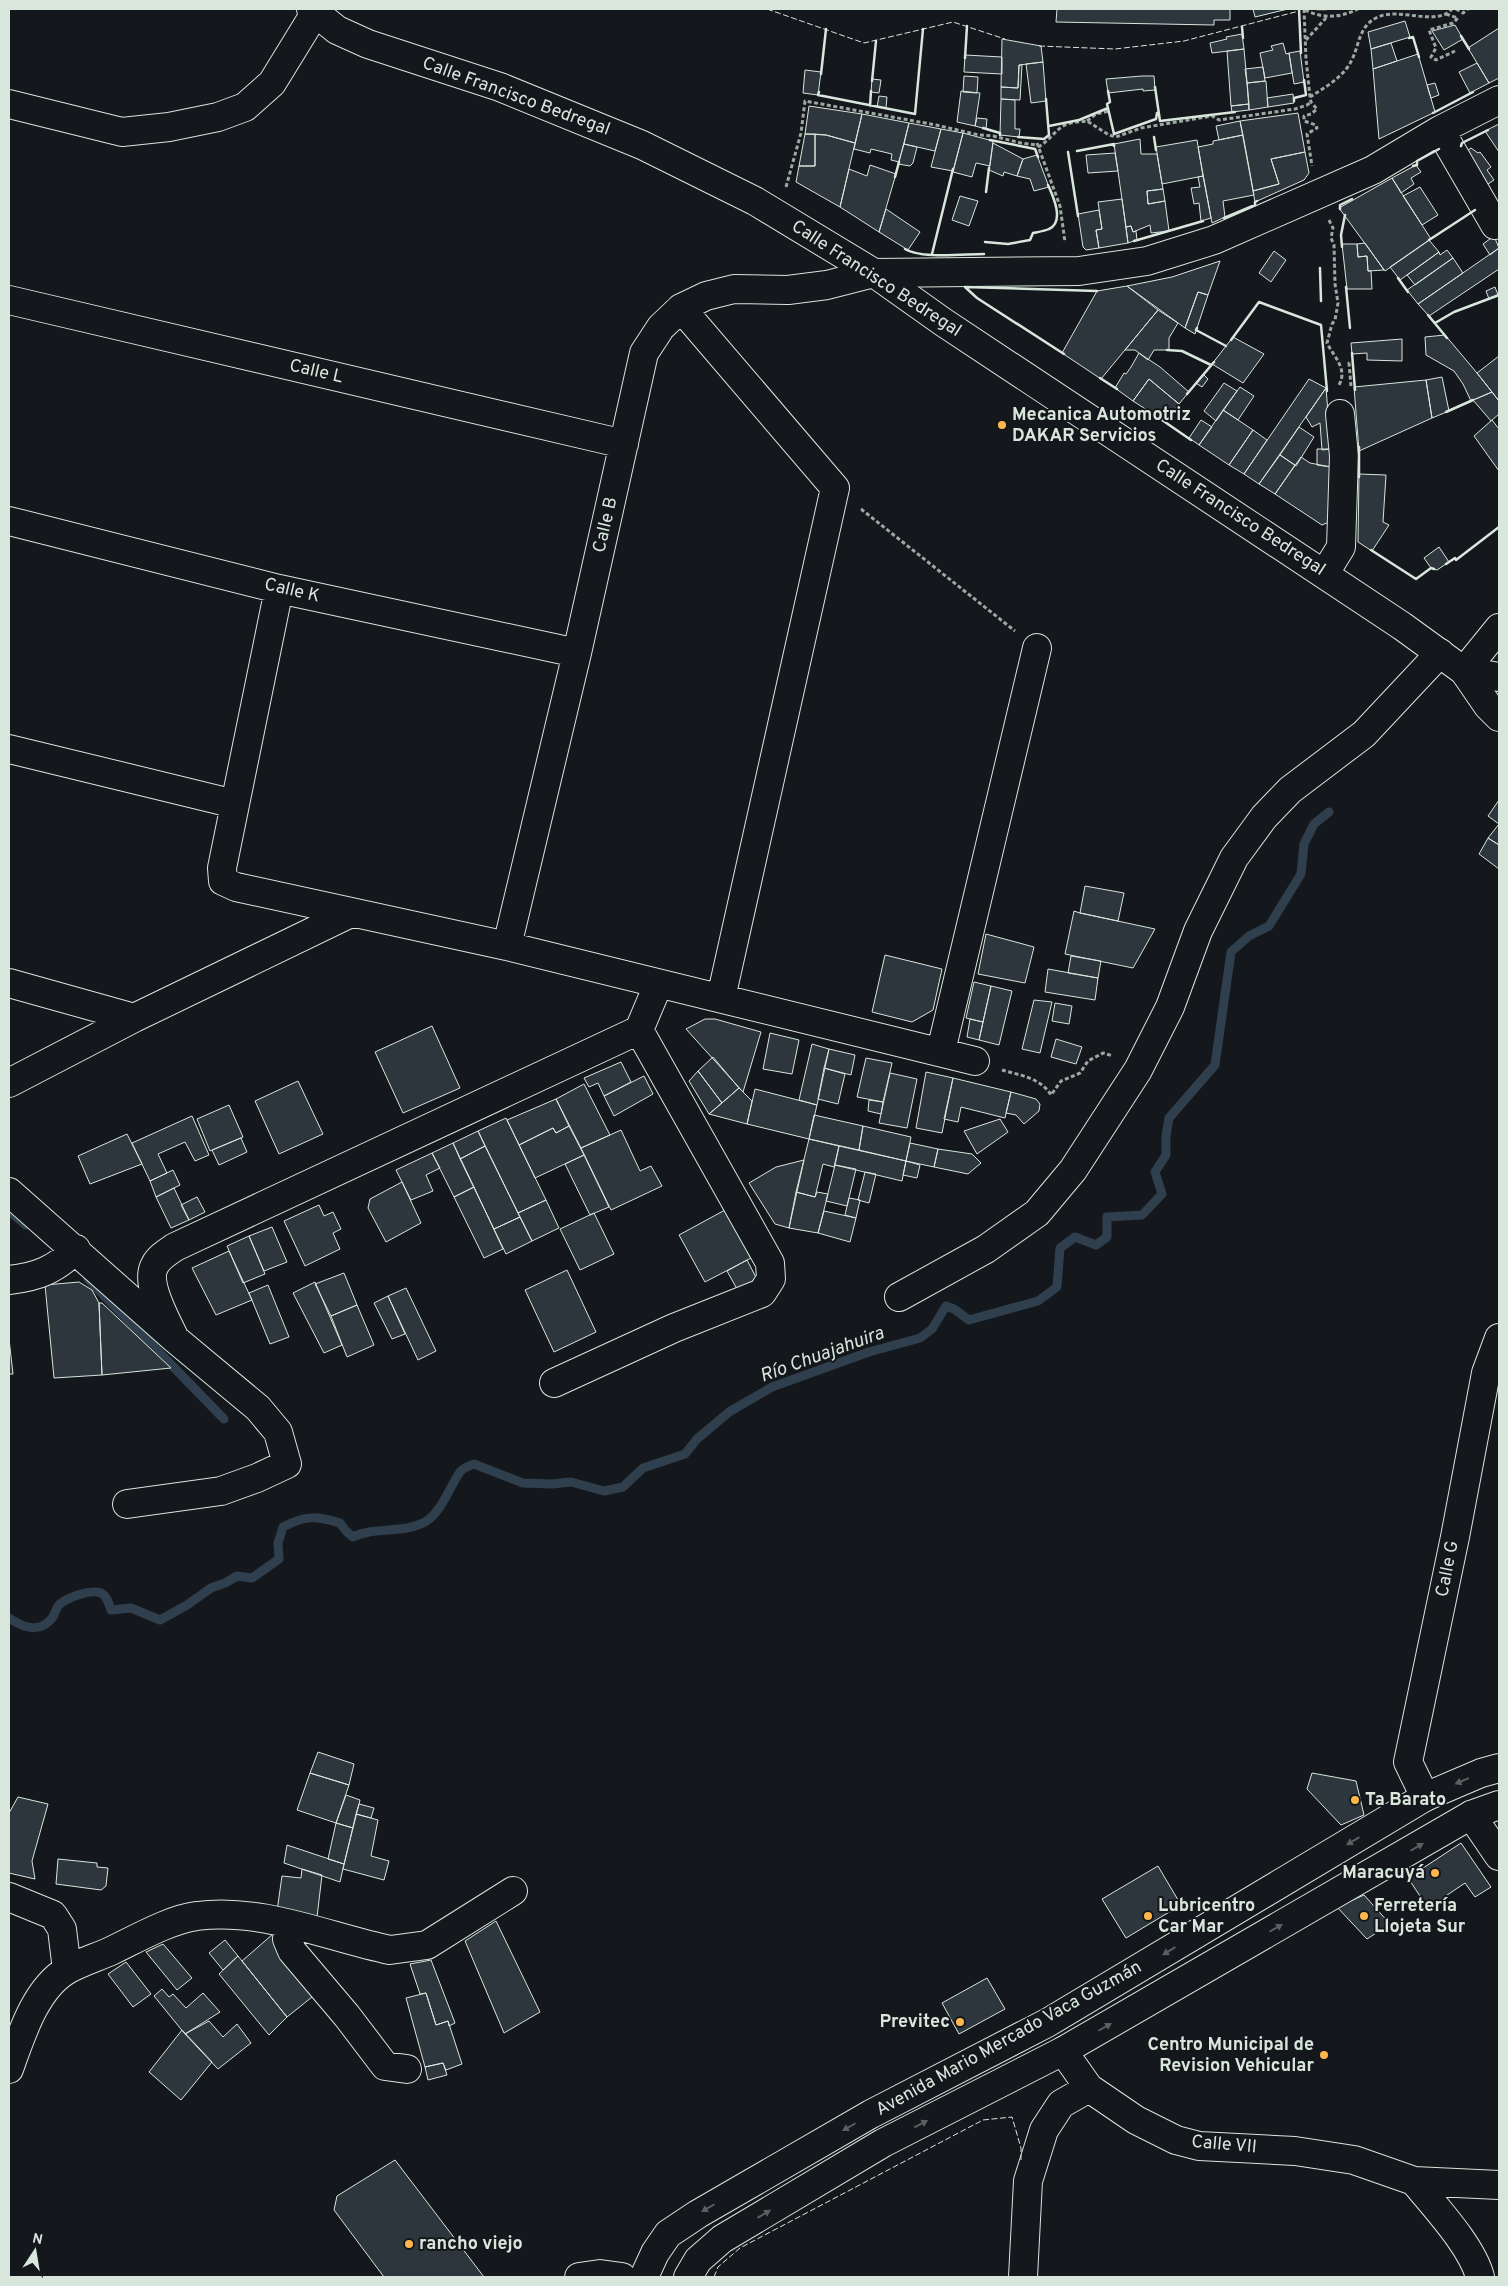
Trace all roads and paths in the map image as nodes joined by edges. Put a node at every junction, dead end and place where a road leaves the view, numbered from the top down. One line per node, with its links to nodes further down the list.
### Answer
1 (1304, 9): 7 (path); 8 (path)
2 (1358, 9): 7 (path)
3 (1454, 9): 4 (path); 6 (path)
4 (1468, 9)
5 (313, 11): 13 (street); 22 (street, Calle Francisco Bedregal)
6 (1446, 14): 9 (path); 10 (path)
7 (1327, 17): 8 (path)
8 (1306, 40): 10 (path)
9 (1455, 51)
10 (1310, 97): 12 (path)
11 (1499, 100): 16 (street, Calle B)
12 (1311, 102): 15 (path); 19 (path)
13 (9, 104)
14 (1109, 110): 15 (path)
15 (1087, 121): 17 (path)
16 (1440, 130): 19 (street, Calle B); 20 (street)
17 (1037, 145): 18 (path); 21 (path)
18 (789, 182)
19 (1319, 193): 22 (street, Calle B); 27 (path)
20 (1495, 225)
21 (1065, 238)
22 (874, 273): 24 (street, Calle B); 31 (street, Calle Francisco Bedregal)
23 (9, 300): 28 (street, Calle L)
24 (681, 308): 28 (street, Calle B); 29 (street)
25 (1353, 362): 26 (path)
26 (1351, 389)
27 (1340, 414): 31 (street)
28 (624, 444): 35 (street, Calle B)
29 (836, 488): 34 (path); 46 (street)
30 (9, 521): 32 (street, Calle K)
31 (1325, 573): 36 (street, Calle Francisco Bedregal)
32 (280, 589): 35 (street, Calle K); 41 (street)
33 (1499, 628): 37 (street)
34 (1036, 648): 49 (street)
35 (577, 653): 43 (street, Calle B)
36 (1440, 653): 37 (street, Calle Francisco Bedregal); 56 (street)
37 (1464, 671): 38 (street); 39 (street)
38 (1499, 677)
39 (1499, 717)
40 (9, 749): 41 (street)
41 (235, 804): 42 (street)
42 (351, 913): 43 (street); 47 (street)
43 (507, 946): 45 (street)
44 (9, 983): 47 (street)
45 (658, 984): 46 (street); 48 (street)
46 (721, 998): 49 (street)
47 (134, 1018): 52 (street)
48 (639, 1030): 58 (street); 59 (street)
49 (941, 1052): 51 (street)
50 (1116, 1057): 51 (path)
51 (975, 1061)
52 (9, 1084)
53 (9, 1192): 54 (street)
54 (76, 1249): 55 (street); 58 (street)
55 (9, 1280)
56 (899, 1297)
57 (1499, 1338): 62 (street, Calle G)
58 (175, 1339): 60 (street)
59 (554, 1383)
60 (127, 1504)
61 (1499, 1768): 62 (street, Avenida Mario Mercado Vaca Guzmán, one-way to 62)
62 (1425, 1797): 64 (street); 70 (street, Avenida Mario Mercado Vaca Guzmán, one-way to 70)
63 (1499, 1805): 64 (street, Avenida Mario Mercado Vaca Guzmán)
64 (1471, 1815): 65 (street); 71 (street, Avenida Mario Mercado Vaca Guzmán, one-way to 64)
65 (1499, 1856)
66 (513, 1891): 68 (street)
67 (9, 1897): 69 (street)
68 (289, 1925): 69 (street); 73 (street)
69 (67, 1970): 72 (street)
70 (1047, 2023): 71 (street, Calle VII); 79 (street, Avenida Mario Mercado Vaca Guzmán, one-way to 79)
71 (1063, 2052): 74 (street, Calle VII); 80 (street, Avenida Mario Mercado Vaca Guzmán, one-way to 71)
72 (9, 2069)
73 (407, 2069)
74 (1089, 2088): 75 (street, Calle VII); 81 (street)
75 (1414, 2181): 76 (street, Calle VII); 82 (street)
76 (1499, 2185)
77 (579, 2277): 78 (street)
78 (622, 2277)
79 (644, 2277)
80 (688, 2277)
81 (1023, 2277)
82 (1480, 2277)

